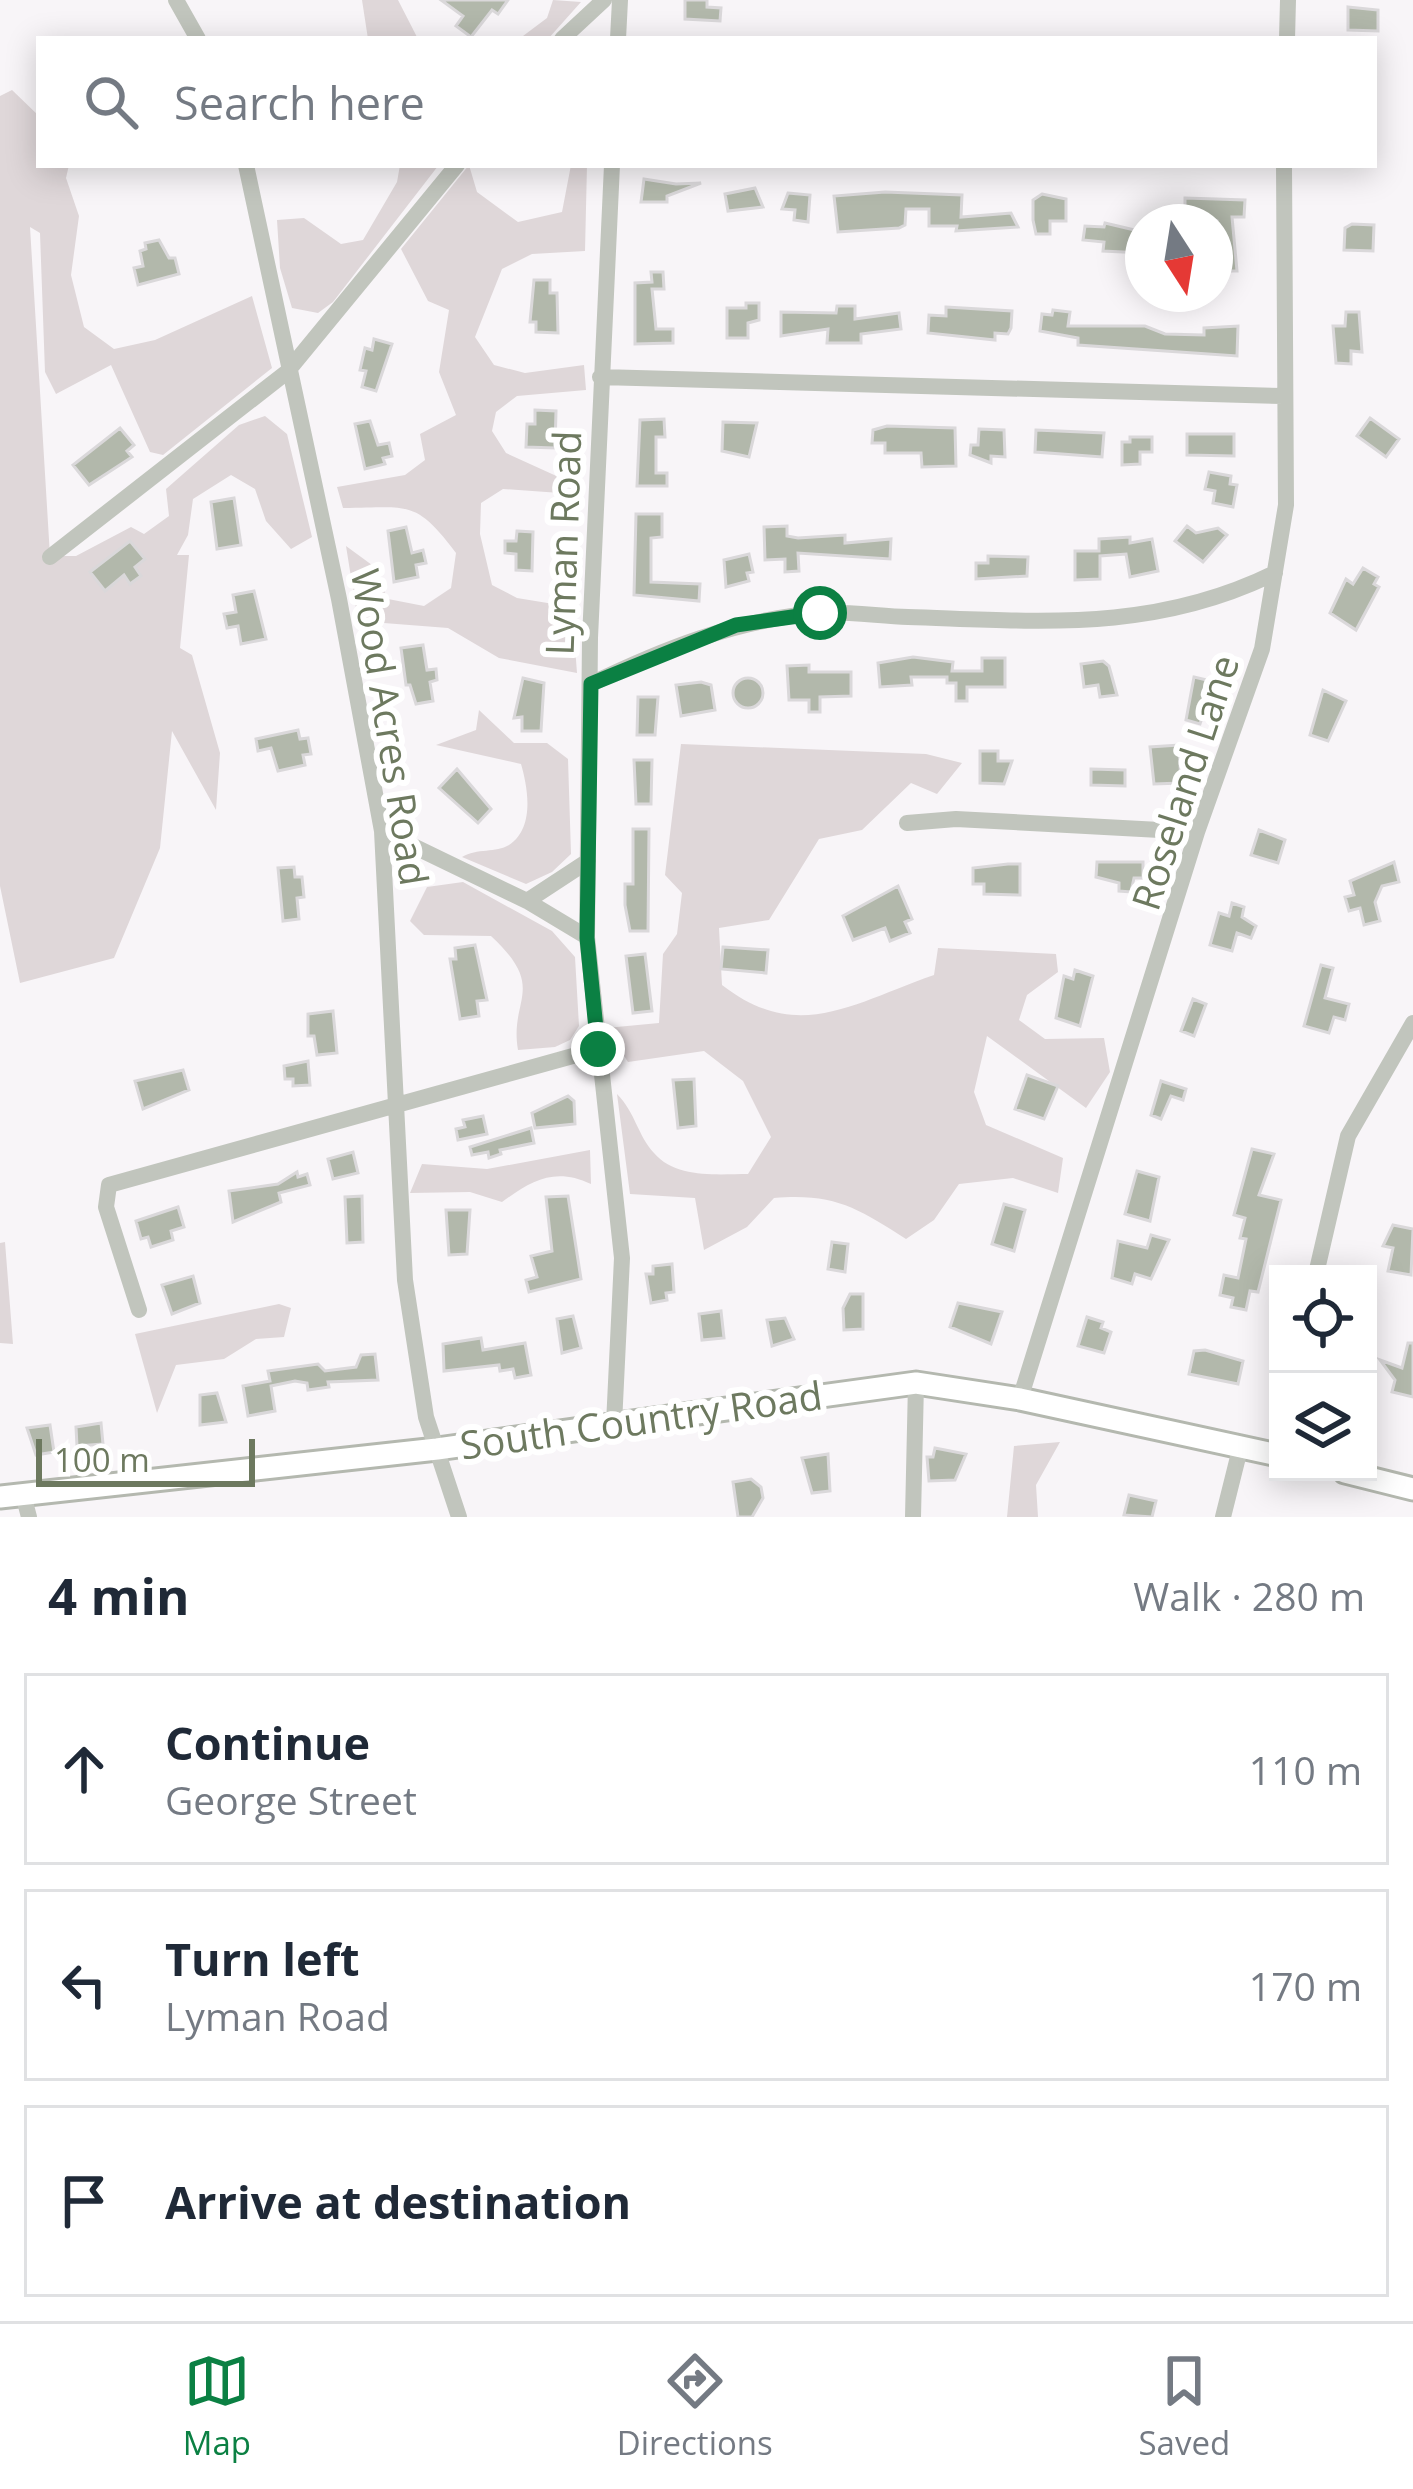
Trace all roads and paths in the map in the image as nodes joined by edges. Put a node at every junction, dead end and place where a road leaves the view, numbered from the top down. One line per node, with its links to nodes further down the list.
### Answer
1 (176, 0): 5 (street)
2 (604, 0): 6 (street)
3 (620, 0): 7 (street)
4 (1288, 0): 8 (street)
5 (196, 36)
6 (565, 36)
7 (618, 36)
8 (1287, 36)
9 (247, 168): 13 (street, Wood Acres Road)
10 (455, 168): 13 (street)
11 (612, 168): 14 (street, Lyman Road)
12 (1285, 168): 15 (street, Roseland Lane)
13 (287, 372): 16 (street); 20 (street, Wood Acres Road)
14 (600, 377): 15 (street); 18 (street, Lyman Road)
15 (1283, 396): 17 (street, Roseland Lane)
16 (50, 556)
17 (1275, 573): 18 (street); 21 (street, Roseland Lane)
18 (591, 684): 22 (street, Lyman Road)
19 (908, 823): 21 (street)
20 (382, 831): 23 (street); 27 (street, Wood Acres Road)
21 (1197, 832): 31 (street, Roseland Lane)
22 (588, 861): 23 (street); 24 (street, Lyman Road)
23 (527, 901): 24 (street)
24 (587, 938): 26 (street, Lyman Road)
25 (1413, 1023): 28 (street)
26 (598, 1049): 27 (street); 32 (street, Lyman Road)
27 (398, 1104): 29 (street); 34 (street, Wood Acres Road)
28 (1318, 1265)
29 (139, 1310)
30 (916, 1383): 31 (main road, South Country Road); 32 (main road, South Country Road); 41 (street)
31 (1020, 1399): 33 (main road, South Country Road)
32 (614, 1424): 34 (main road, South Country Road)
33 (1241, 1445): 35 (main road, South Country Road); 42 (street)
34 (437, 1448): 39 (main road, South Country Road); 40 (street, Wood Acres Road)
35 (1269, 1450)
36 (1377, 1480): 37 (main road)
37 (1413, 1489)
38 (0, 1497): 39 (main road, South Country Road)
39 (26, 1507)
40 (459, 1517)
41 (913, 1517)
42 (1223, 1517)

